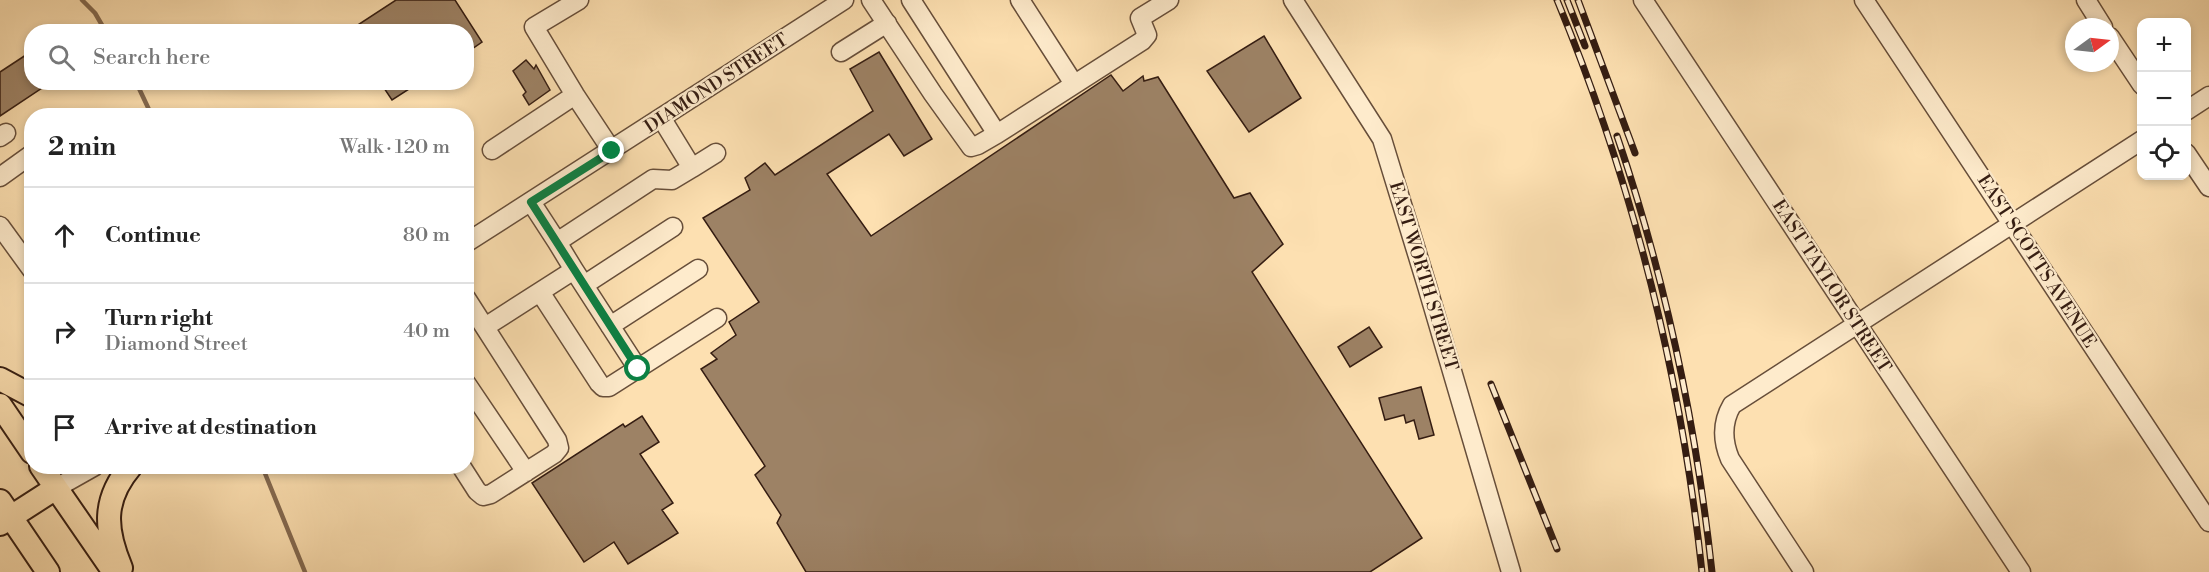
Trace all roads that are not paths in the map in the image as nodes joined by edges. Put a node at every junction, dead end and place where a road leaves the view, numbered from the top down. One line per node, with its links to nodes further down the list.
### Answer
1 (811, 0): 12 (street)
2 (844, 0): 12 (street, DIAMOND STREET)
3 (871, 0): 14 (street)
4 (911, 0): 17 (street)
5 (1020, 0): 19 (street)
6 (1169, 0): 19 (street)
7 (1293, 0): 67 (street, EAST WORTH STREET)
8 (1643, 0): 47 (street, EAST TAYLOR STREET)
9 (1864, 0): 36 (street, EAST SCOTTS AVENUE)
10 (2085, 0): 13 (street)
11 (570, 2): 21 (street)
12 (816, 18): 24 (street, DIAMOND STREET)
13 (2097, 18)
14 (886, 23): 16 (street); 20 (street)
15 (2119, 50): 18 (street)
16 (841, 52)
17 (959, 76): 20 (street); 25 (street)
18 (2137, 78)
19 (1074, 84): 25 (street)
20 (933, 94): 25 (street)
21 (575, 95): 27 (street); 28 (street)
22 (2209, 96): 23 (street)
23 (2191, 108)
24 (662, 119): 28 (street, DIAMOND STREET); 32 (street)
25 (998, 134)
26 (2137, 143): 36 (street)
27 (492, 150)
28 (612, 151): 35 (street, DIAMOND STREET)
29 (716, 153): 32 (street)
30 (2191, 159): 34 (street)
31 (24, 160): 33 (street)
32 (692, 168): 40 (street)
33 (0, 177)
34 (2209, 187)
35 (531, 202): 39 (street, DIAMOND STREET); 40 (street)
36 (2012, 224): 47 (street); 63 (street, EAST SCOTTS AVENUE)
37 (0, 226): 41 (street)
38 (673, 227): 43 (street)
39 (474, 238)
40 (558, 242): 43 (street)
41 (24, 259)
42 (698, 269): 48 (street)
43 (579, 277): 44 (street); 48 (street)
44 (540, 292): 49 (street); 50 (street)
45 (474, 310): 49 (street)
46 (717, 318): 50 (street)
47 (1857, 324): 68 (street); 69 (street, EAST TAYLOR STREET)
48 (610, 326): 50 (street)
49 (485, 327): 56 (street)
50 (638, 369)
51 (0, 379): 52 (main road)
52 (24, 392)
53 (474, 395): 56 (street)
54 (0, 405): 55 (main road)
55 (24, 440)
56 (526, 472): 60 (street)
57 (46, 474): 61 (main road)
58 (81, 474): 61 (street)
59 (126, 474): 66 (main road)
60 (466, 474)
61 (56, 488): 62 (main road); 65 (main road)
62 (4, 514): 64 (main road)
63 (2209, 522)
64 (48, 572)
65 (114, 572)
66 (123, 572)
67 (1511, 572)
68 (1804, 572)
69 (2021, 572)

